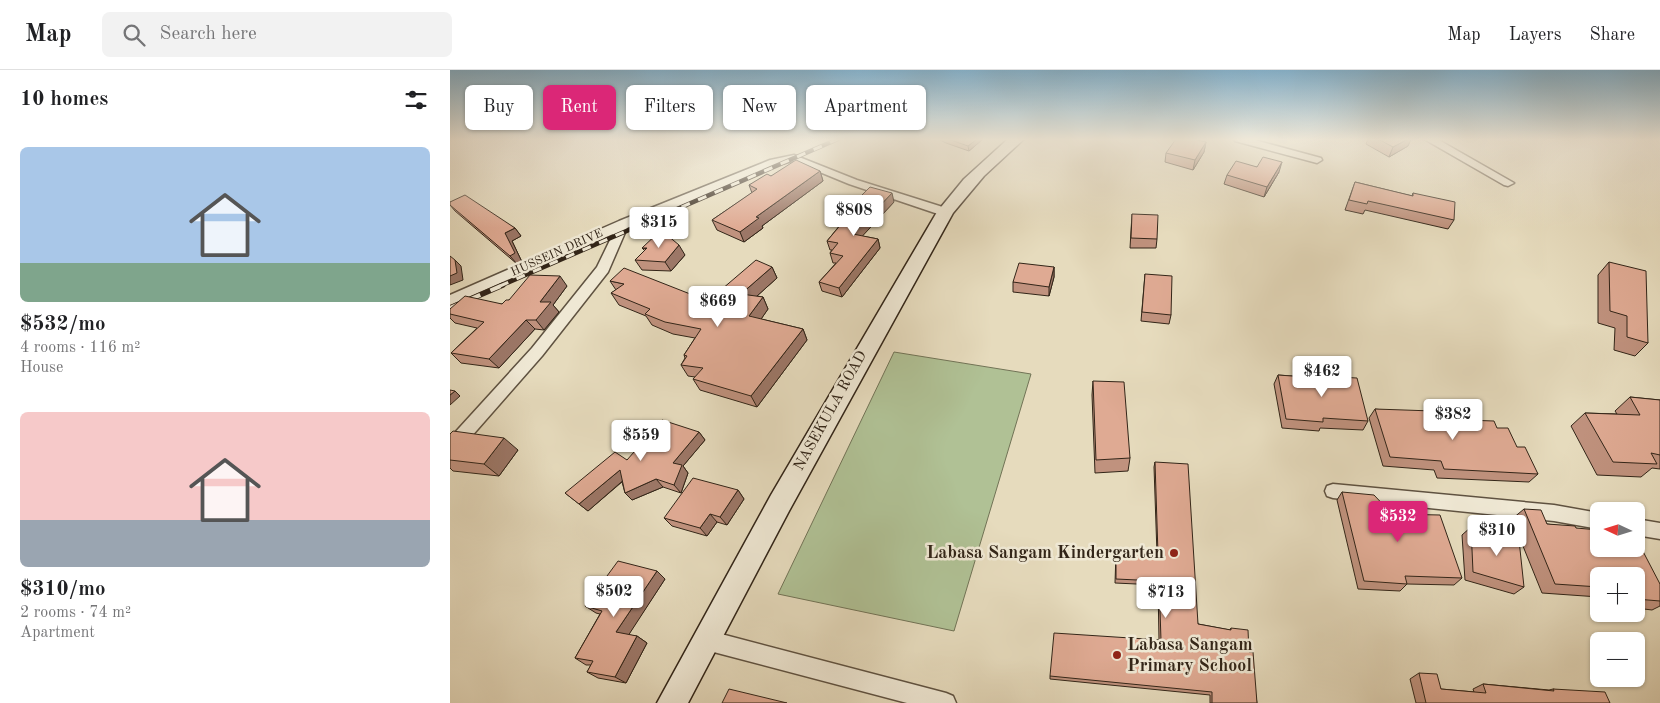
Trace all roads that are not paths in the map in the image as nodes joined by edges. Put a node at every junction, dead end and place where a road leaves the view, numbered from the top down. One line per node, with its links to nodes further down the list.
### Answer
1 (758, 169): 7 (street, HUSSEIN DRIVE)
2 (820, 169): 6 (street, HUSSEIN DRIVE)
3 (982, 169): 6 (main road, NASEKULA ROAD)
4 (1482, 169): 5 (street)
5 (1508, 183)
6 (945, 212): 14 (main road, NASEKULA ROAD)
7 (623, 224): 8 (street, HUSSEIN DRIVE); 9 (street)
8 (450, 300)
9 (450, 449)
10 (1333, 490): 11 (street)
11 (1590, 519)
12 (1645, 528): 13 (street)
13 (1660, 531)
14 (706, 640): 15 (main road, NASEKULA ROAD); 16 (street)
15 (672, 703)
16 (946, 703)

